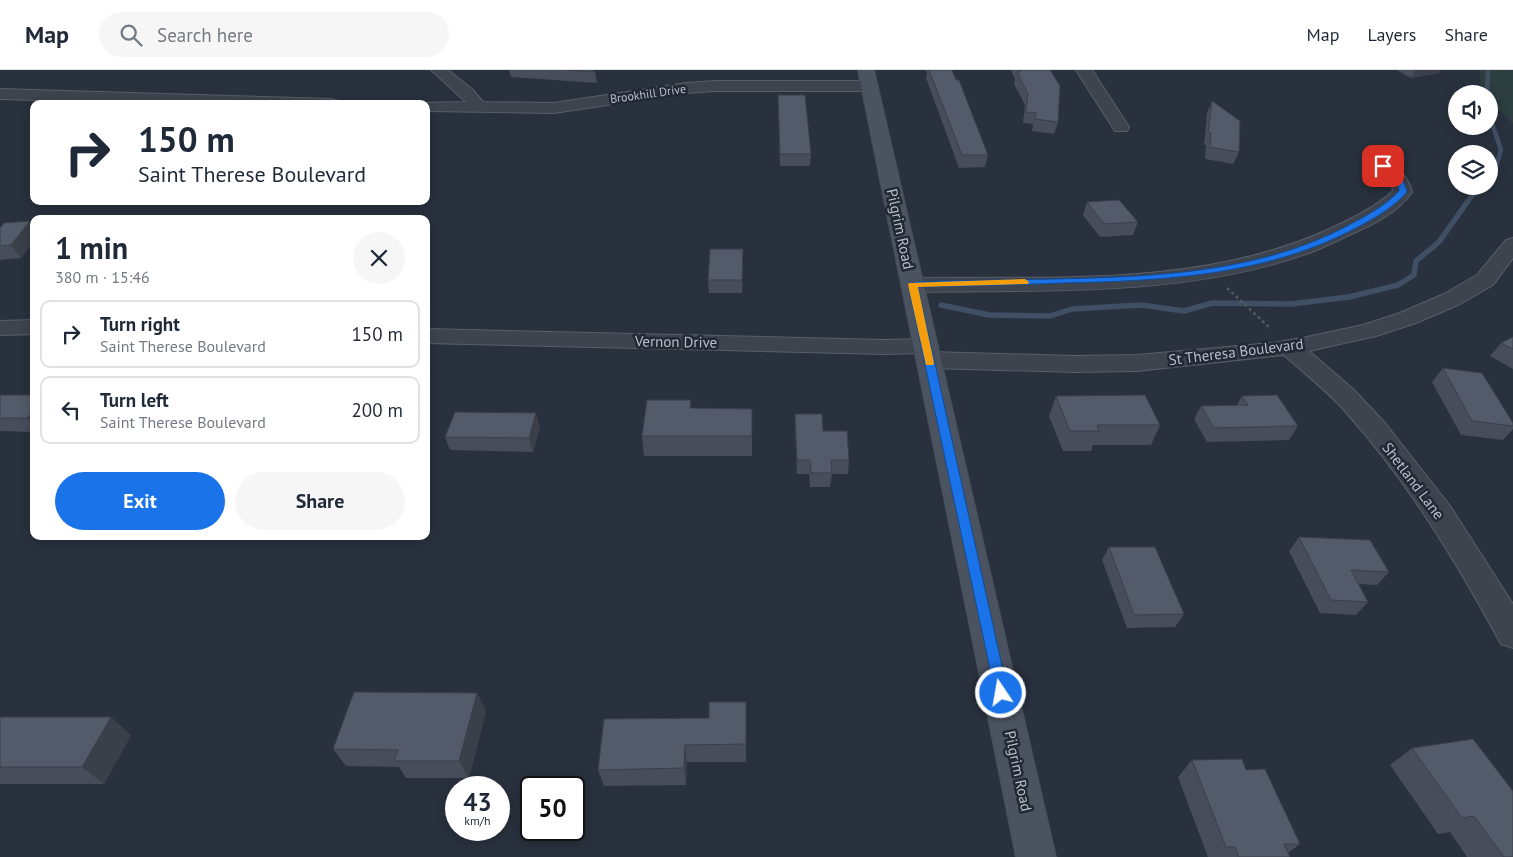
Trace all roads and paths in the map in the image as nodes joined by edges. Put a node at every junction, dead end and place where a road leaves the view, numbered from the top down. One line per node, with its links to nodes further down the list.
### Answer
1 (439, 70): 7 (street)
2 (1084, 70): 8 (street)
3 (868, 78): 7 (street, Brookhill Drive); 11 (main road, Pilgrim Road)
4 (0, 94): 5 (street)
5 (199, 100)
6 (430, 106): 7 (street, Brookhill Drive)
7 (479, 107)
8 (1121, 127)
9 (1383, 166): 11 (street)
10 (1513, 244): 16 (street, St Theresa Boulevard)
11 (912, 285): 17 (main road, Pilgrim Road)
12 (1224, 285): 16 (path)
13 (30, 327): 14 (street)
14 (0, 328)
15 (430, 336): 17 (street, Vernon Drive)
16 (1280, 338): 17 (street, St Theresa Boulevard); 18 (street, Shetland Lane)
17 (927, 353): 19 (main road, Pilgrim Road)
18 (1513, 634)
19 (1036, 857)

